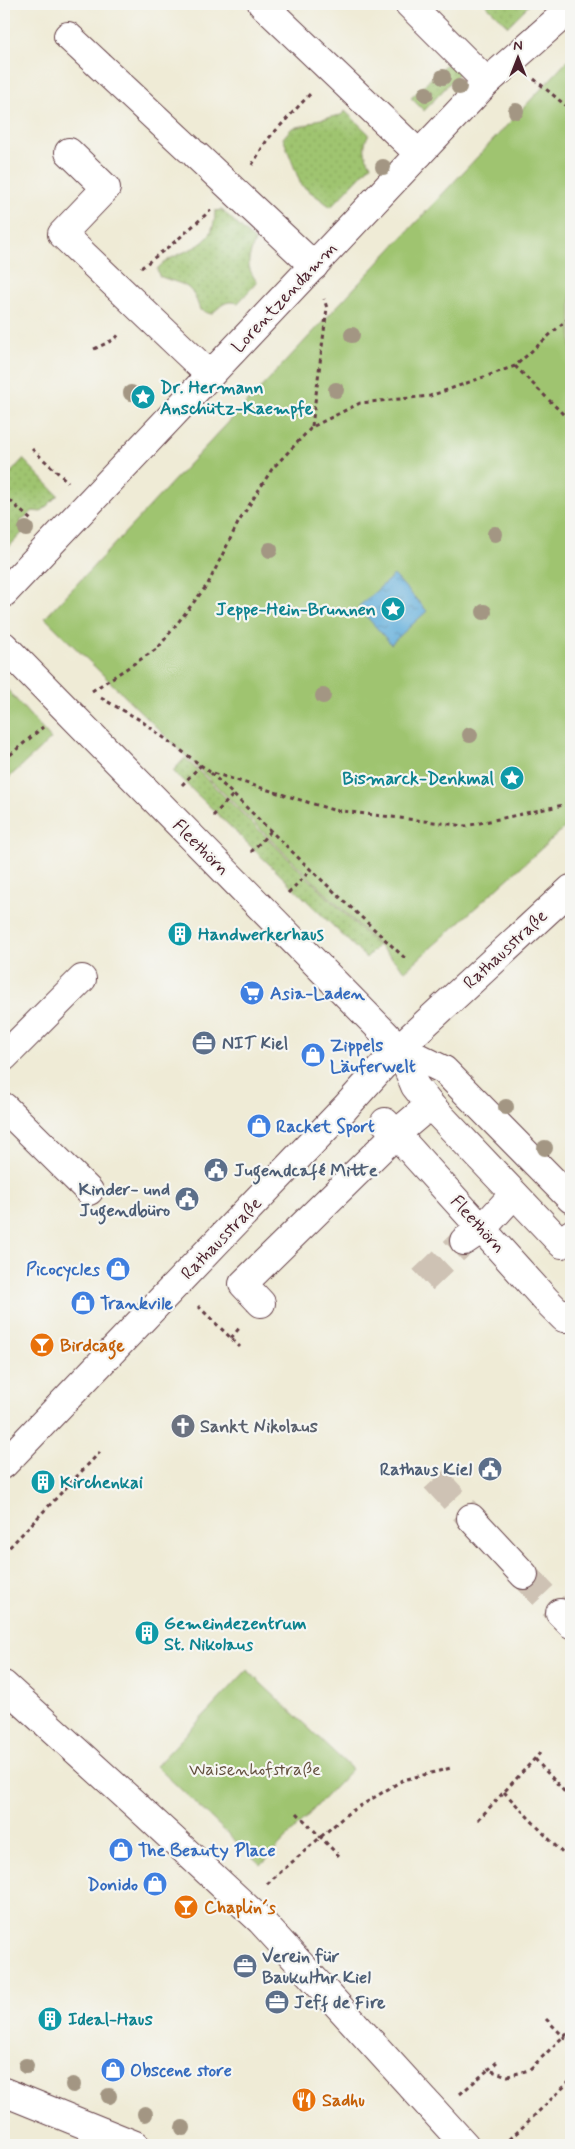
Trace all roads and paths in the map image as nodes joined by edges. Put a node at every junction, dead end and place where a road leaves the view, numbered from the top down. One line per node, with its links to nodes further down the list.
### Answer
1 (262, 4): 6 (street)
2 (409, 4): 7 (street)
3 (571, 8): 5 (street, Lorentzendamm)
4 (68, 36): 11 (street)
5 (512, 58): 7 (street, Lorentzendamm); 8 (path)
6 (332, 71): 10 (street); 11 (path)
7 (487, 82): 10 (street, Lorentzendamm)
8 (571, 110)
9 (69, 152): 13 (street)
10 (419, 154): 12 (street, Lorentzendamm)
11 (230, 187): 12 (street); 13 (path)
12 (314, 266): 19 (street, Lorentzendamm)
13 (120, 290): 19 (street)
14 (327, 308): 21 (path)
15 (571, 316): 18 (path)
16 (124, 328): 17 (path)
17 (94, 349)
18 (515, 366): 20 (path); 21 (path)
19 (210, 375): 24 (street, Lorentzendamm)
20 (571, 422)
21 (312, 427): 29 (path)
22 (32, 449): 24 (path)
23 (4, 495): 25 (path)
24 (91, 501): 25 (street, Lorentzendamm)
25 (54, 540): 26 (street, Lorentzendamm)
26 (4, 593)
27 (4, 646): 37 (street, Fleethörn)
28 (84, 686): 29 (path)
29 (91, 692): 30 (path)
30 (210, 772): 32 (path); 35 (path)
31 (571, 800): 32 (path)
32 (568, 804): 33 (path)
33 (571, 808)
34 (571, 889): 37 (street, Rathausstraße)
35 (407, 960)
36 (82, 978): 38 (street)
37 (399, 1048): 39 (street); 44 (street); 47 (street, Rathausstraße)
38 (4, 1056)
39 (430, 1105): 41 (street); 43 (street)
40 (4, 1107): 42 (street)
41 (391, 1127): 45 (street, Fleethörn); 48 (street)
42 (89, 1191)
43 (514, 1194): 45 (street); 46 (street)
44 (571, 1199)
45 (473, 1235): 49 (street, Fleethörn)
46 (568, 1244)
47 (176, 1284): 50 (path); 52 (street, Rathausstraße)
48 (261, 1303)
49 (571, 1312)
50 (240, 1347)
51 (100, 1452): 54 (path)
52 (4, 1464)
53 (471, 1518): 55 (street)
54 (4, 1553)
55 (524, 1575)
56 (4, 1685): 67 (street)
57 (540, 1754): 58 (path)
58 (535, 1759): 60 (path); 61 (path)
59 (451, 1768): 64 (path)
60 (504, 1792): 63 (path); 66 (path)
61 (571, 1799)
62 (297, 1813): 64 (path)
63 (478, 1820)
64 (320, 1837): 65 (path); 67 (path)
65 (339, 1856)
66 (571, 1862)
67 (243, 1904): 76 (street)
68 (546, 2019): 70 (path)
69 (571, 2029): 70 (path)
70 (564, 2037): 71 (path); 72 (path)
71 (571, 2044)
72 (497, 2062)
73 (571, 2080): 77 (path)
74 (4, 2092): 75 (street)
75 (135, 2145)
76 (465, 2145)
77 (504, 2145)

